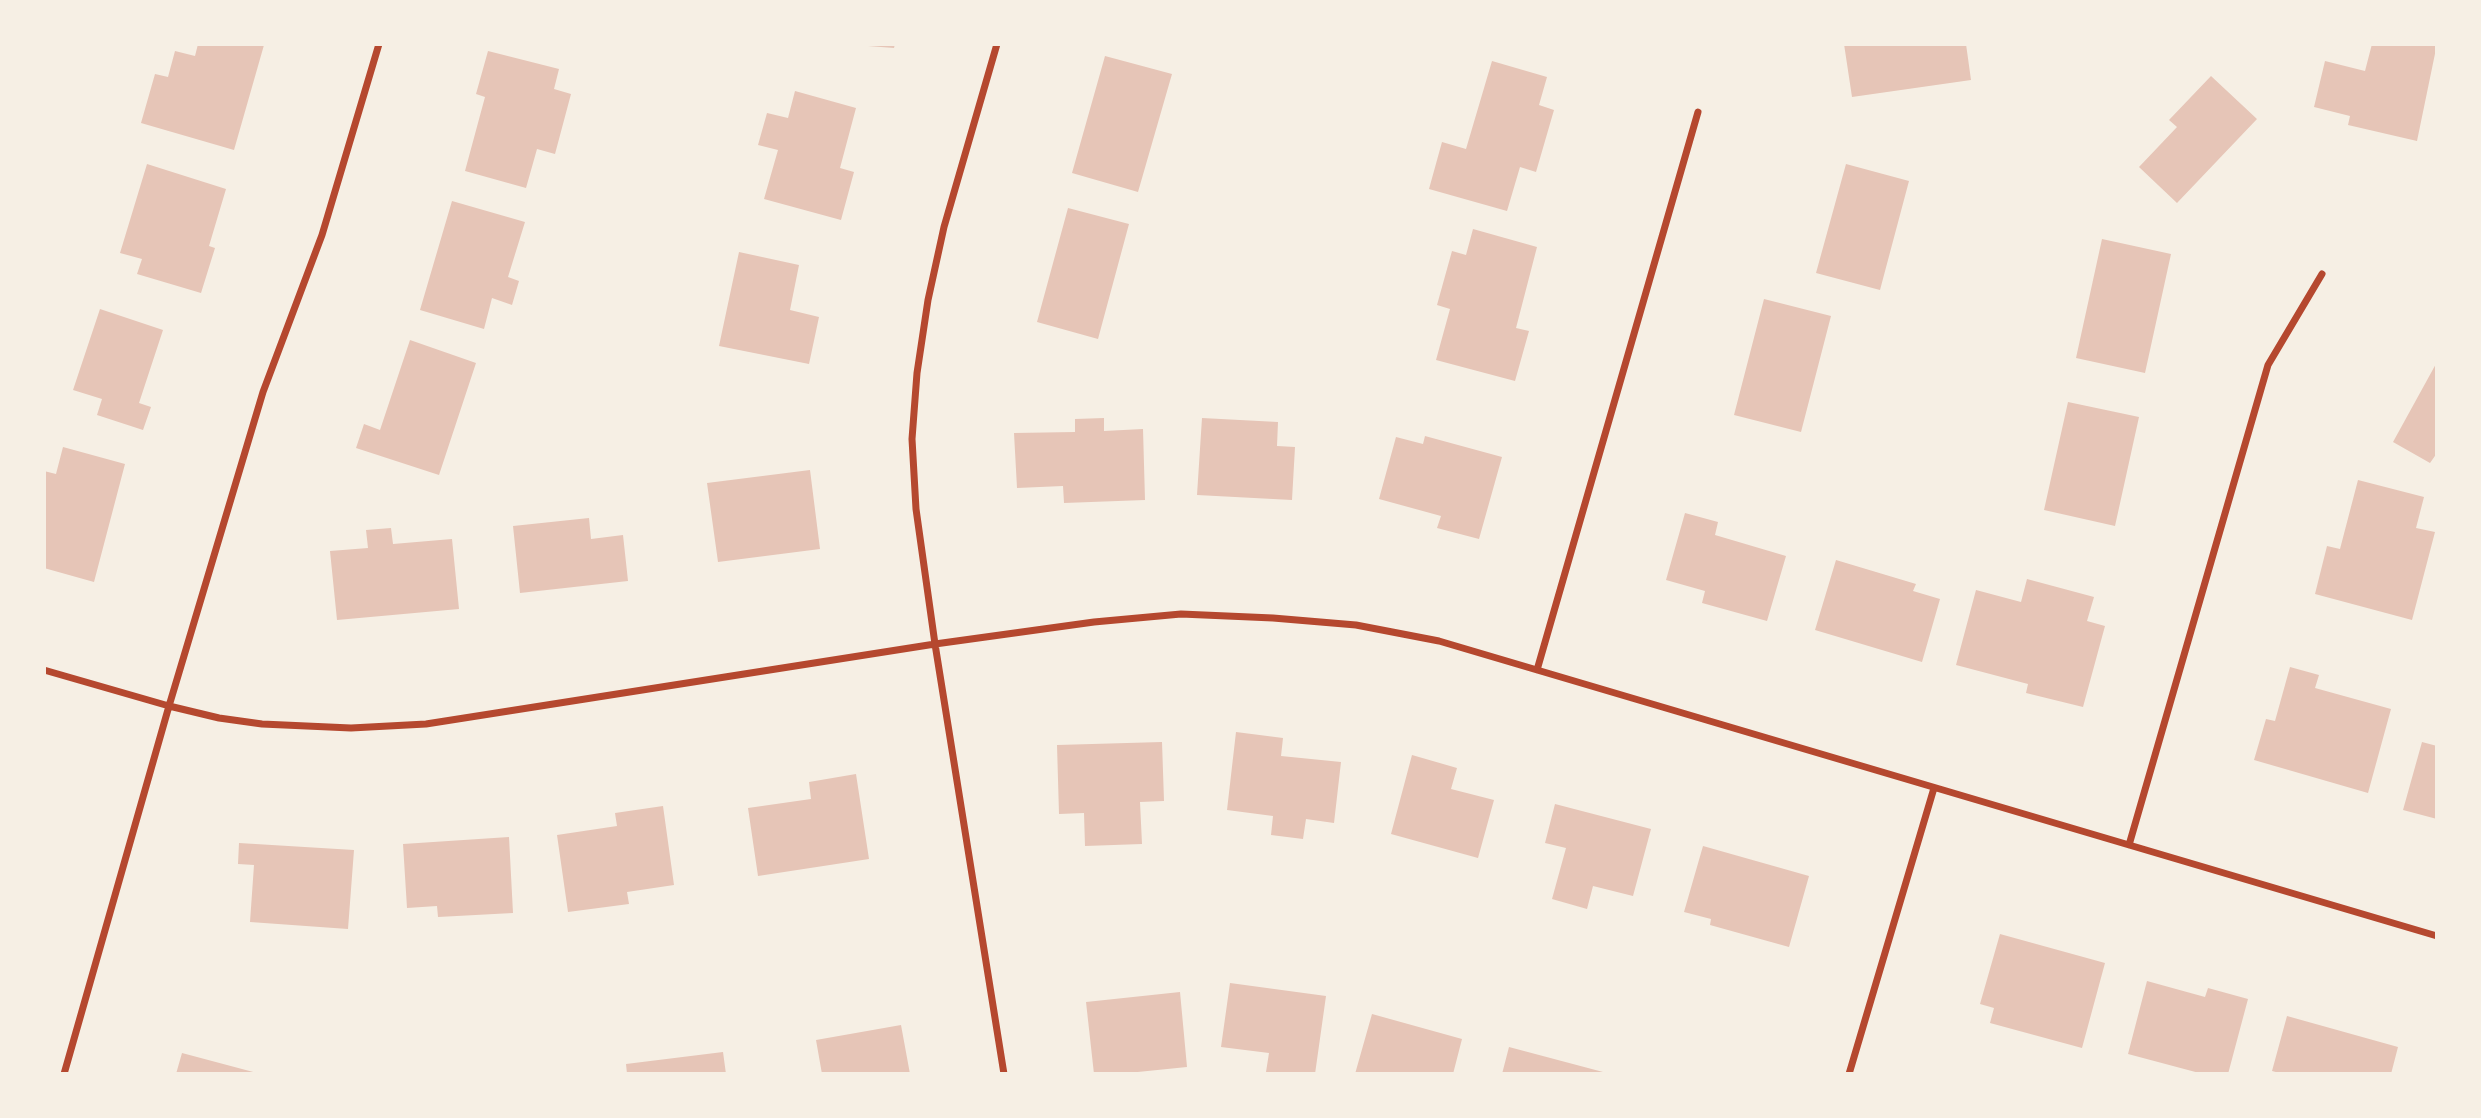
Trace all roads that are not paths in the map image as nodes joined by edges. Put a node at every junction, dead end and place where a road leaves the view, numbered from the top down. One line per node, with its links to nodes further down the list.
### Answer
1 (379, 44): 8 (street)
2 (997, 44): 5 (street)
3 (1698, 112): 7 (street)
4 (2322, 274): 10 (street)
5 (935, 644): 7 (street); 8 (street); 13 (street)
6 (44, 670): 8 (street)
7 (1537, 670): 9 (street)
8 (169, 706): 12 (street)
9 (1934, 788): 10 (street); 14 (street)
10 (2129, 845): 11 (street)
11 (2437, 936)
12 (64, 1074)
13 (1004, 1074)
14 (1849, 1074)

